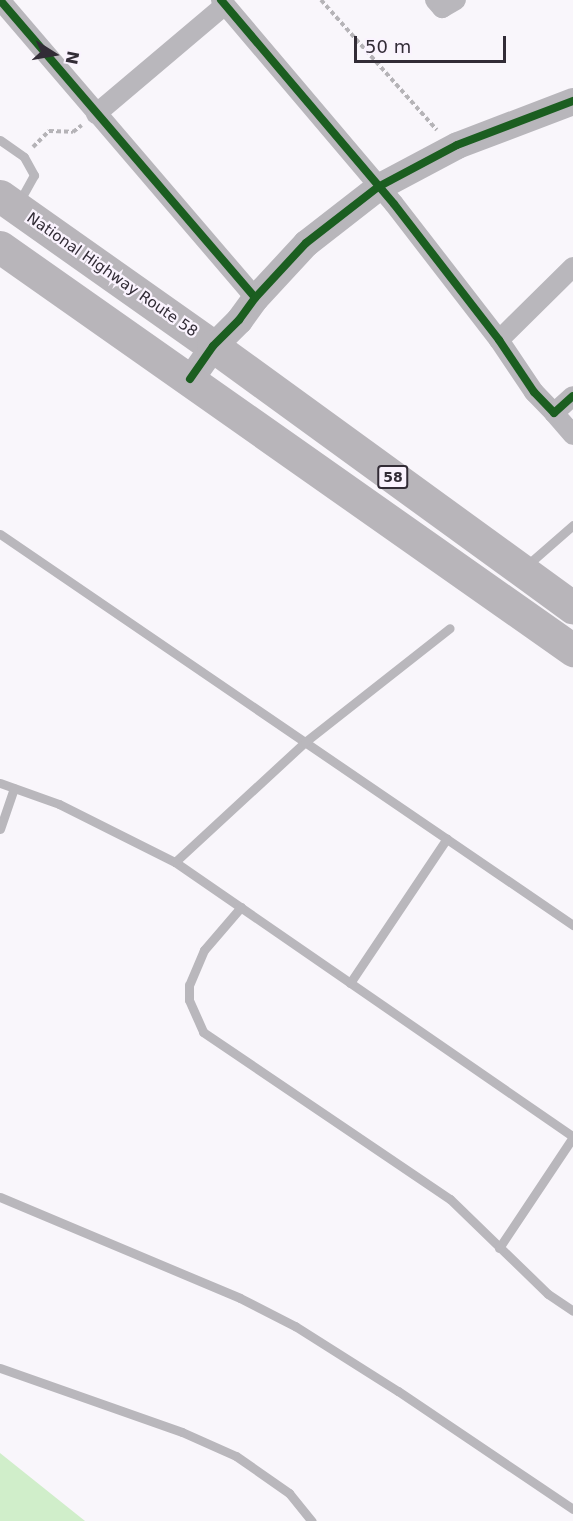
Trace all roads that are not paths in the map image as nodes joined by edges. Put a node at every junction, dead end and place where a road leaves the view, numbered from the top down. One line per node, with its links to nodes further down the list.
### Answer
1 (0, 0): 6 (street)
2 (435, 0): 3 (street)
3 (456, 0)
4 (223, 2): 6 (street); 8 (street)
5 (573, 101): 8 (street)
6 (96, 114): 12 (street)
7 (0, 140): 9 (lane)
8 (378, 187): 12 (street); 13 (street)
9 (8, 202): 14 (highway, National Highway Route 58 / 58)
10 (0, 247): 15 (highway, 58)
11 (573, 267): 13 (street)
12 (255, 298): 14 (street)
13 (499, 340): 17 (street)
14 (213, 346): 15 (street); 21 (highway, National Highway Route 58 / 58)
15 (190, 379): 24 (highway, 58)
16 (573, 396): 17 (street)
17 (554, 413): 18 (street)
18 (573, 435)
19 (573, 525): 21 (lane)
20 (0, 534): 25 (lane)
21 (521, 570): 22 (highway, National Highway Route 58 / 58)
22 (573, 608)
23 (450, 628): 25 (lane)
24 (573, 650)
25 (305, 742): 29 (lane); 30 (lane)
26 (0, 783): 27 (lane)
27 (14, 788): 28 (lane); 30 (lane)
28 (0, 829)
29 (447, 838): 32 (lane); 33 (lane)
30 (175, 862): 31 (lane)
31 (241, 908): 33 (lane); 36 (lane)
32 (573, 925)
33 (350, 983): 34 (lane)
34 (573, 1137): 36 (lane)
35 (0, 1197): 39 (lane)
36 (500, 1248): 37 (lane)
37 (573, 1311)
38 (0, 1368): 40 (lane)
39 (573, 1509)
40 (312, 1521)

